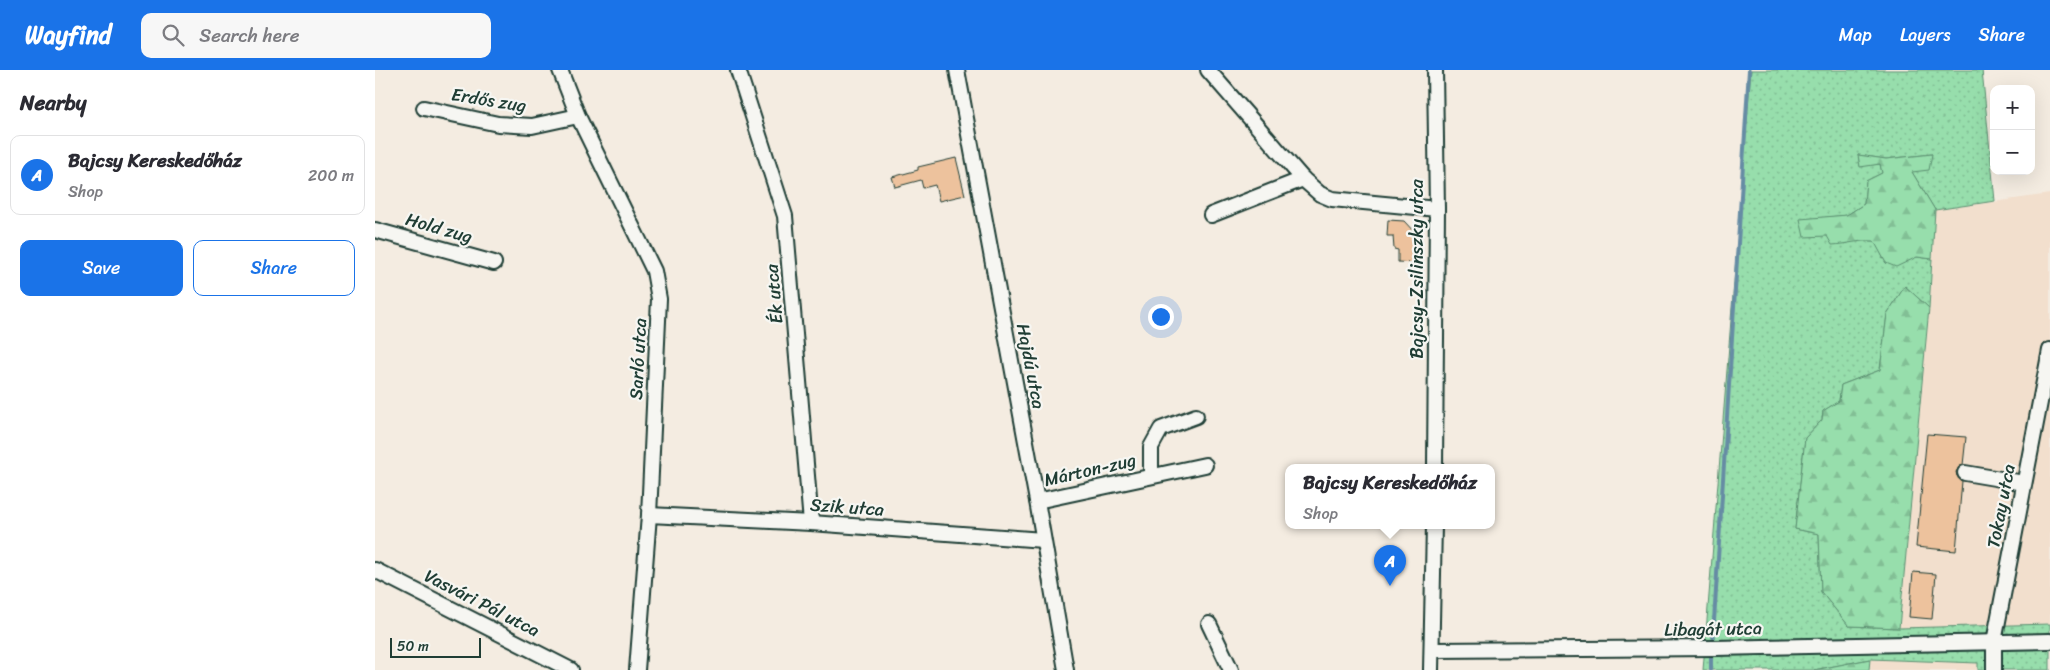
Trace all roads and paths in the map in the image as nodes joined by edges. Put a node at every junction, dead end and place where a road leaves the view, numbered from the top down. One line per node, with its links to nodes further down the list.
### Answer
1 (560, 70): 7 (street, Sarló utca)
2 (738, 70): 22 (street, Ék utca)
3 (957, 70): 20 (street, Hajdú utca)
4 (1208, 70): 8 (street)
5 (1435, 70): 9 (street, Bajcsy-Zsilinszky utca)
6 (424, 108): 7 (street, Erdős zug)
7 (578, 116): 21 (street, Sarló utca)
8 (1303, 179): 9 (street); 10 (street)
9 (1437, 209): 15 (street, Bajcsy-Zsilinszky utca)
10 (1211, 215)
11 (375, 230): 12 (street, Hold zug)
12 (494, 263)
13 (2050, 350): 19 (street, Tokay utca)
14 (1196, 416): 18 (street, Márton-zug)
15 (1435, 464)
16 (1205, 466): 18 (street, Márton-zug)
17 (1965, 473): 19 (street)
18 (1151, 476): 20 (street, Márton-zug)
19 (2024, 483): 28 (street, Tokay utca)
20 (1037, 501): 24 (street, Hajdú utca)
21 (649, 515): 22 (street, Szik utca); 31 (street, Sarló utca)
22 (811, 523): 24 (street, Szik utca)
23 (1434, 529): 29 (street)
24 (1043, 540): 32 (street, Hajdú utca)
25 (375, 570): 30 (street, Vasvári Pál utca)
26 (1209, 624): 33 (street)
27 (2050, 641): 28 (street, Libagát utca)
28 (1994, 642): 29 (street, Libagát utca); 35 (street, Tokay utca)
29 (1433, 650): 34 (street)
30 (571, 670)
31 (637, 670)
32 (1066, 670)
33 (1231, 670)
34 (1431, 670)
35 (1994, 670)

